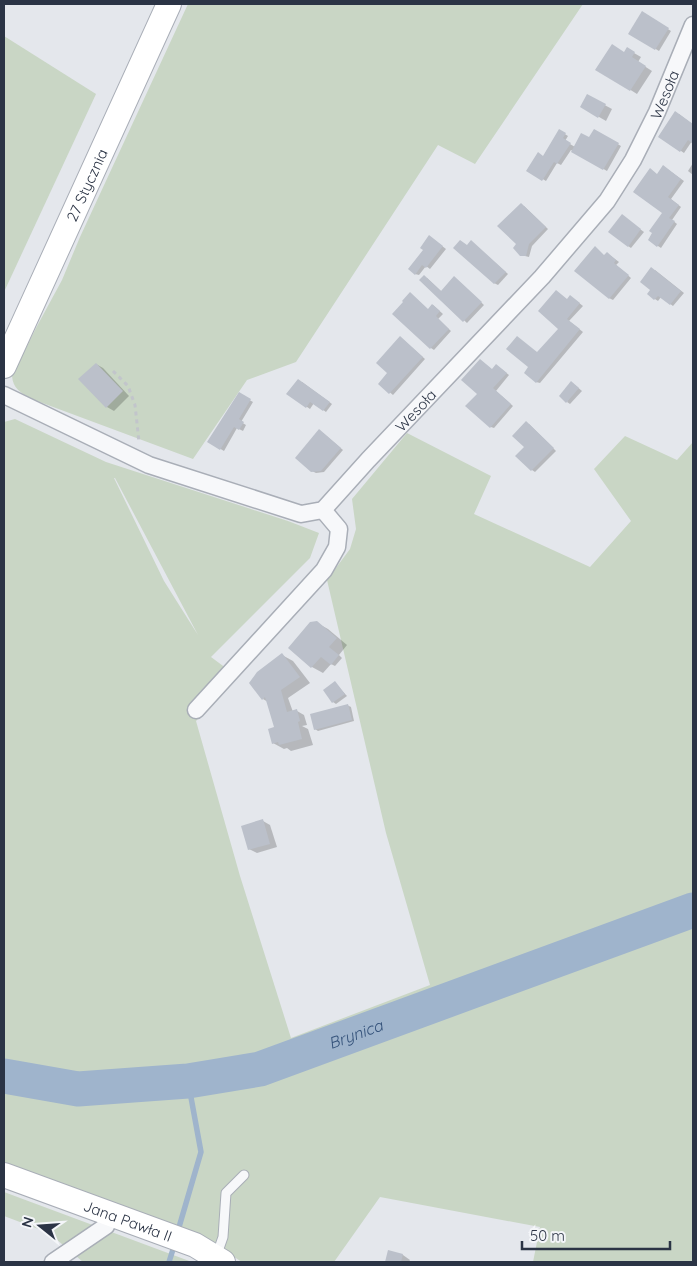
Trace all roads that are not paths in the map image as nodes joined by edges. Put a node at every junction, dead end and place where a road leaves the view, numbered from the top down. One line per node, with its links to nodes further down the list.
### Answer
1 (169, 4): 3 (street, 27 Stycznia)
2 (693, 25): 5 (street, Wesoła)
3 (4, 366)
4 (4, 395): 5 (street)
5 (323, 510): 6 (street)
6 (196, 710)
7 (4, 1174): 9 (street, Jana Pawła II)
8 (244, 1175): 10 (lane)
9 (111, 1214): 10 (street, Jana Pawła II); 11 (street)
10 (219, 1260)
11 (53, 1262)

